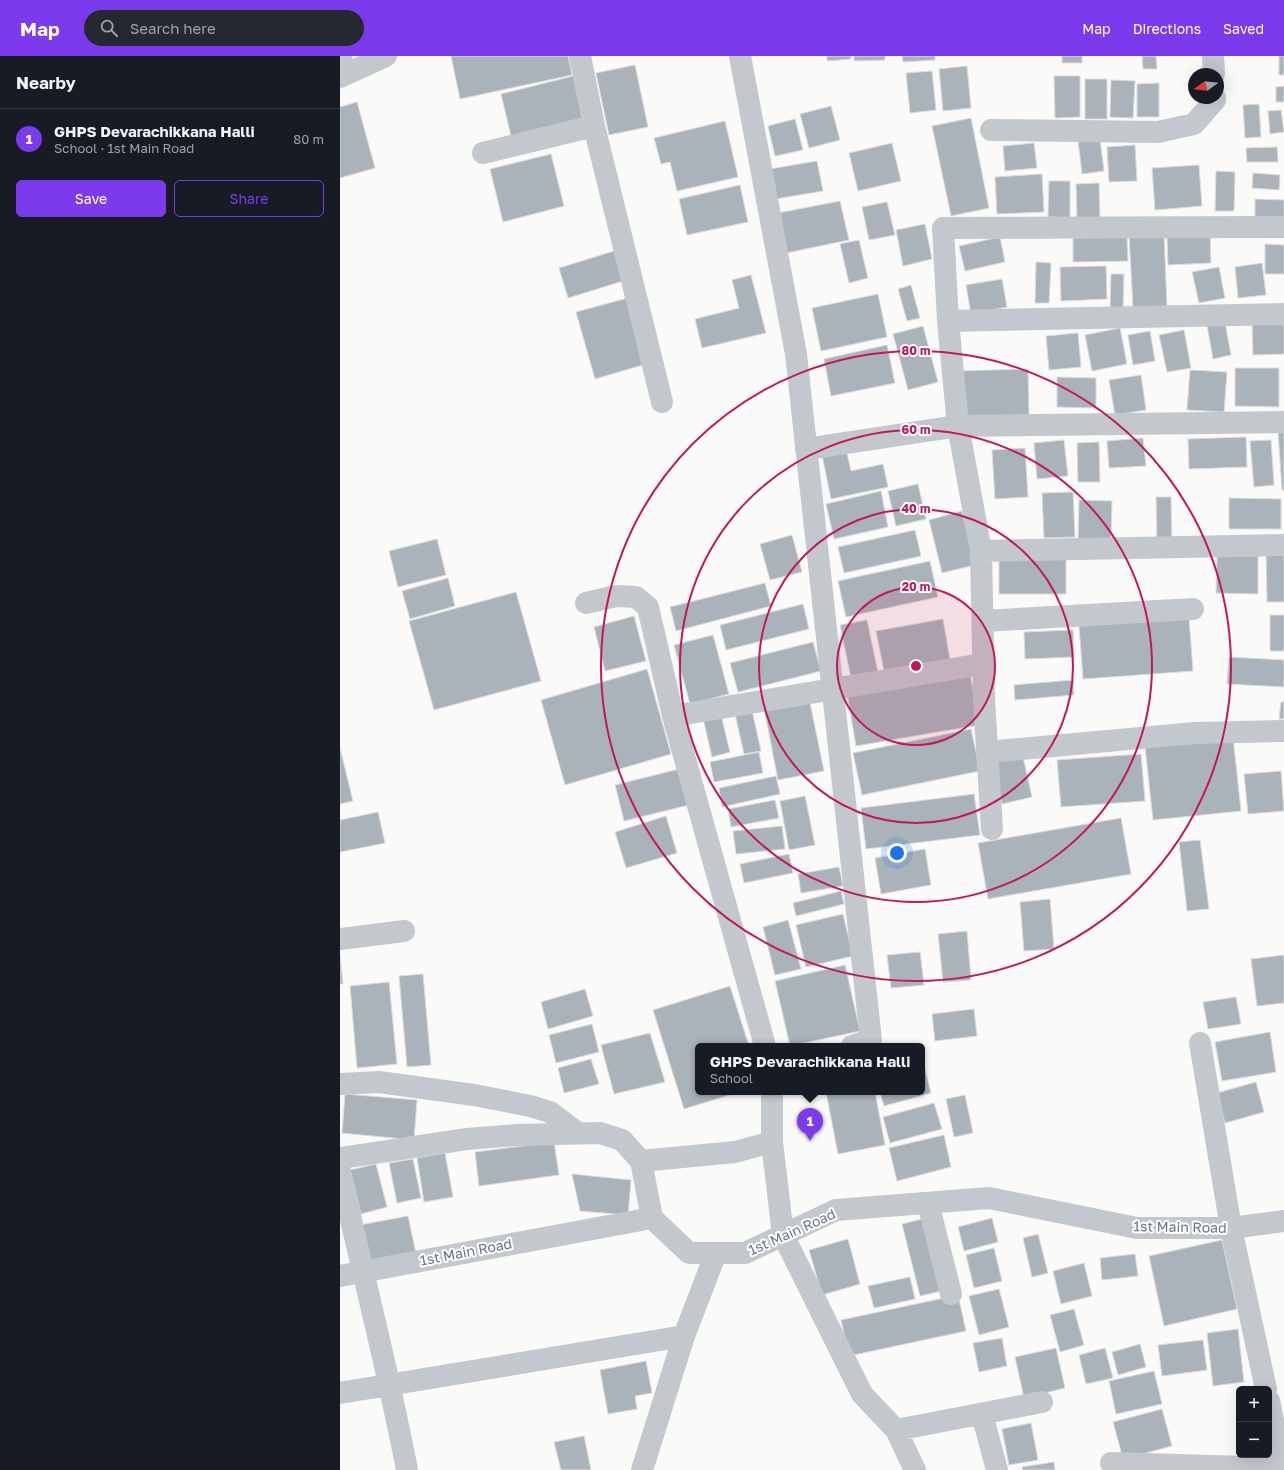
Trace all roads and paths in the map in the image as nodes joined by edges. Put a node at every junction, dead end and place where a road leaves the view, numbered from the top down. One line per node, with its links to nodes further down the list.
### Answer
1 (386, 56): 6 (street)
2 (580, 56): 8 (street)
3 (740, 56): 17 (street)
4 (1213, 56): 5 (street)
5 (1214, 68)
6 (342, 70)
7 (1212, 104): 9 (street)
8 (594, 126): 10 (street); 14 (street)
9 (991, 130)
10 (483, 153)
11 (1284, 226): 13 (street)
12 (1284, 314): 13 (street)
13 (948, 322): 16 (street)
14 (662, 402)
15 (1284, 422): 16 (street)
16 (958, 426): 17 (street); 19 (street)
17 (806, 449): 24 (street)
18 (1284, 545): 19 (street)
19 (981, 551): 22 (street)
20 (586, 603): 25 (street)
21 (1193, 609): 22 (street)
22 (983, 620): 23 (street)
23 (982, 664): 24 (street); 27 (street)
24 (833, 690): 25 (street); 32 (street)
25 (673, 716): 31 (street)
26 (1284, 731): 27 (street)
27 (987, 752): 28 (street)
28 (992, 829)
29 (404, 931): 30 (street)
30 (340, 939)
31 (764, 1043)
32 (862, 1043)
33 (1200, 1043): 44 (street)
34 (340, 1084): 36 (street)
35 (772, 1095): 37 (street)
36 (578, 1133): 38 (street); 39 (street)
37 (772, 1142): 39 (street); 45 (street)
38 (340, 1158)
39 (641, 1161): 42 (street)
40 (340, 1171): 47 (street)
41 (928, 1203): 44 (street, 1st Main Road); 45 (street, 1st Main Road); 49 (street)
42 (652, 1218): 46 (street, 1st Main Road); 47 (street, 1st Main Road)
43 (1284, 1221): 44 (street, 1st Main Road)
44 (1231, 1228): 52 (street)
45 (783, 1235): 46 (street, 1st Main Road); 57 (street)
46 (716, 1253): 50 (street)
47 (362, 1272): 48 (street, 1st Main Road); 51 (street)
48 (340, 1276)
49 (951, 1294)
50 (684, 1336): 51 (street); 61 (street)
51 (391, 1384): 53 (street); 60 (street)
52 (1265, 1386)
53 (340, 1393)
54 (1042, 1402): 55 (street)
55 (982, 1414): 57 (street); 63 (street)
56 (1272, 1415): 59 (street)
57 (896, 1430): 62 (street)
58 (1111, 1463): 59 (street)
59 (1284, 1469)
60 (407, 1470)
61 (642, 1470)
62 (915, 1470)
63 (997, 1470)

